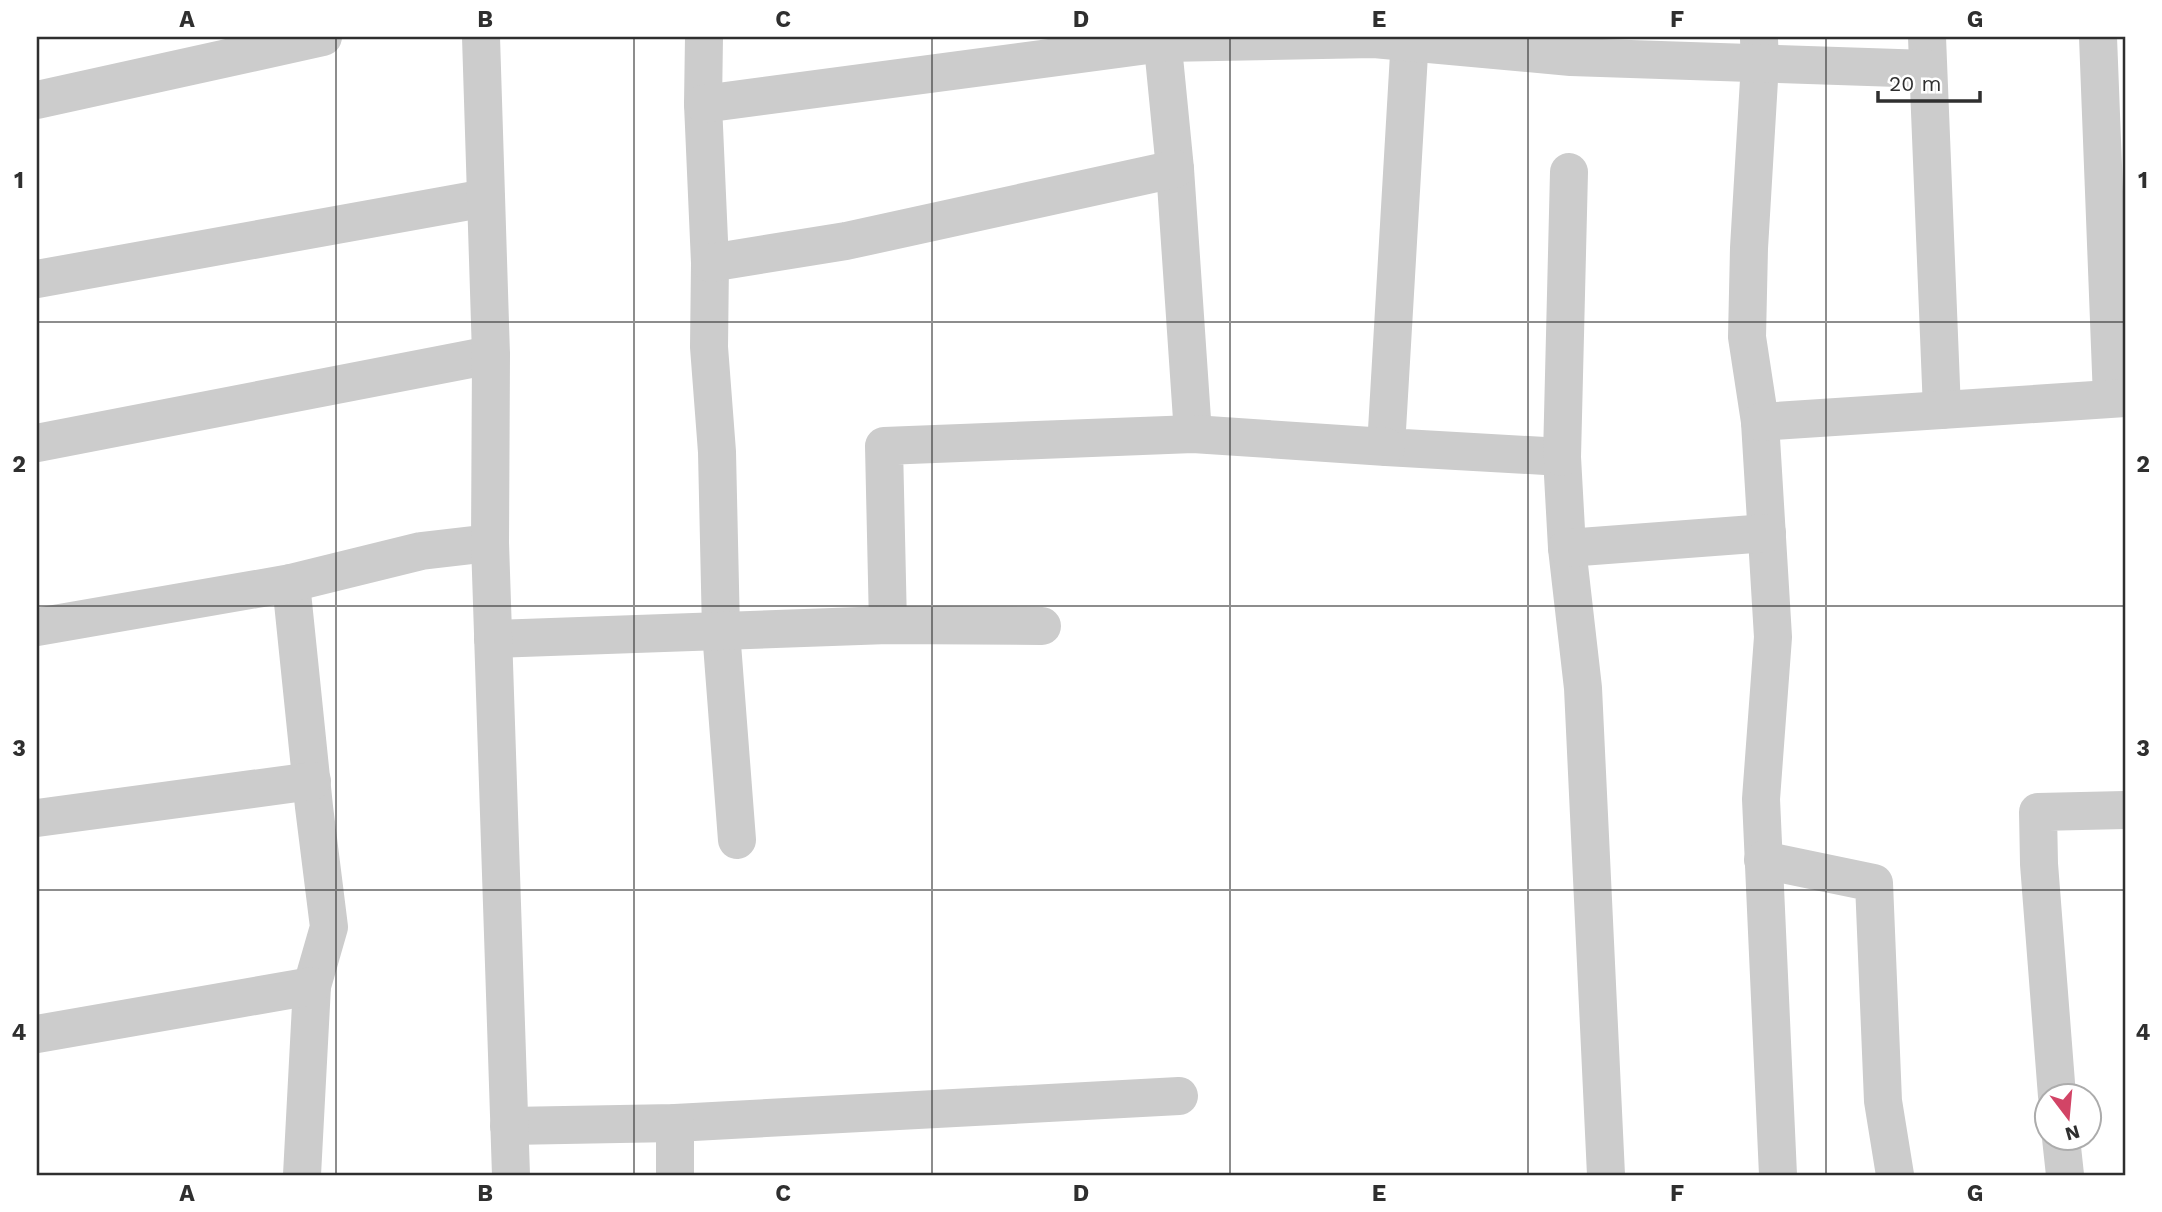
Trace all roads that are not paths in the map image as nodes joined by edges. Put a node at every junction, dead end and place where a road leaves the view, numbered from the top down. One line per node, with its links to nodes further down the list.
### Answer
1 (481, 37): 13 (street)
2 (704, 37): 10 (street)
3 (2098, 37): 17 (street)
4 (313, 38): 9 (street)
5 (1410, 39): 6 (street); 7 (street); 22 (street)
6 (1162, 40): 10 (street); 11 (street)
7 (1759, 50): 8 (street); 19 (street)
8 (1928, 53): 18 (street)
9 (37, 100)
10 (703, 104): 14 (street)
11 (1175, 169): 14 (street); 20 (street)
12 (1569, 172): 23 (street)
13 (486, 198): 15 (street); 16 (street)
14 (710, 263): 31 (street)
15 (37, 279)
16 (491, 355): 21 (street); 25 (street)
17 (2119, 398): 18 (street)
18 (1942, 410): 19 (street)
19 (1760, 422): 24 (street)
20 (1193, 434): 22 (street); 28 (street)
21 (37, 443)
22 (1386, 447): 23 (street)
23 (1562, 457): 26 (street)
24 (1767, 533): 26 (street); 37 (street)
25 (490, 543): 27 (street); 32 (street)
26 (1567, 548): 48 (street)
27 (291, 583): 30 (street); 33 (street)
28 (888, 625): 29 (street); 31 (street)
29 (1042, 626)
30 (37, 627)
31 (721, 631): 32 (street); 36 (street)
32 (493, 639): 43 (street)
33 (312, 781): 35 (street); 38 (street)
34 (2125, 810): 40 (street)
35 (37, 818)
36 (737, 840)
37 (1763, 860): 49 (street); 50 (street)
38 (312, 986): 39 (street); 45 (street)
39 (37, 1034)
40 (2056, 1082)
41 (1179, 1096): 42 (street)
42 (675, 1123): 43 (street); 47 (street)
43 (509, 1126): 46 (street)
44 (2062, 1152): 51 (street)
45 (302, 1175)
46 (511, 1175)
47 (675, 1175)
48 (1606, 1175)
49 (1778, 1175)
50 (1895, 1175)
51 (2065, 1175)

